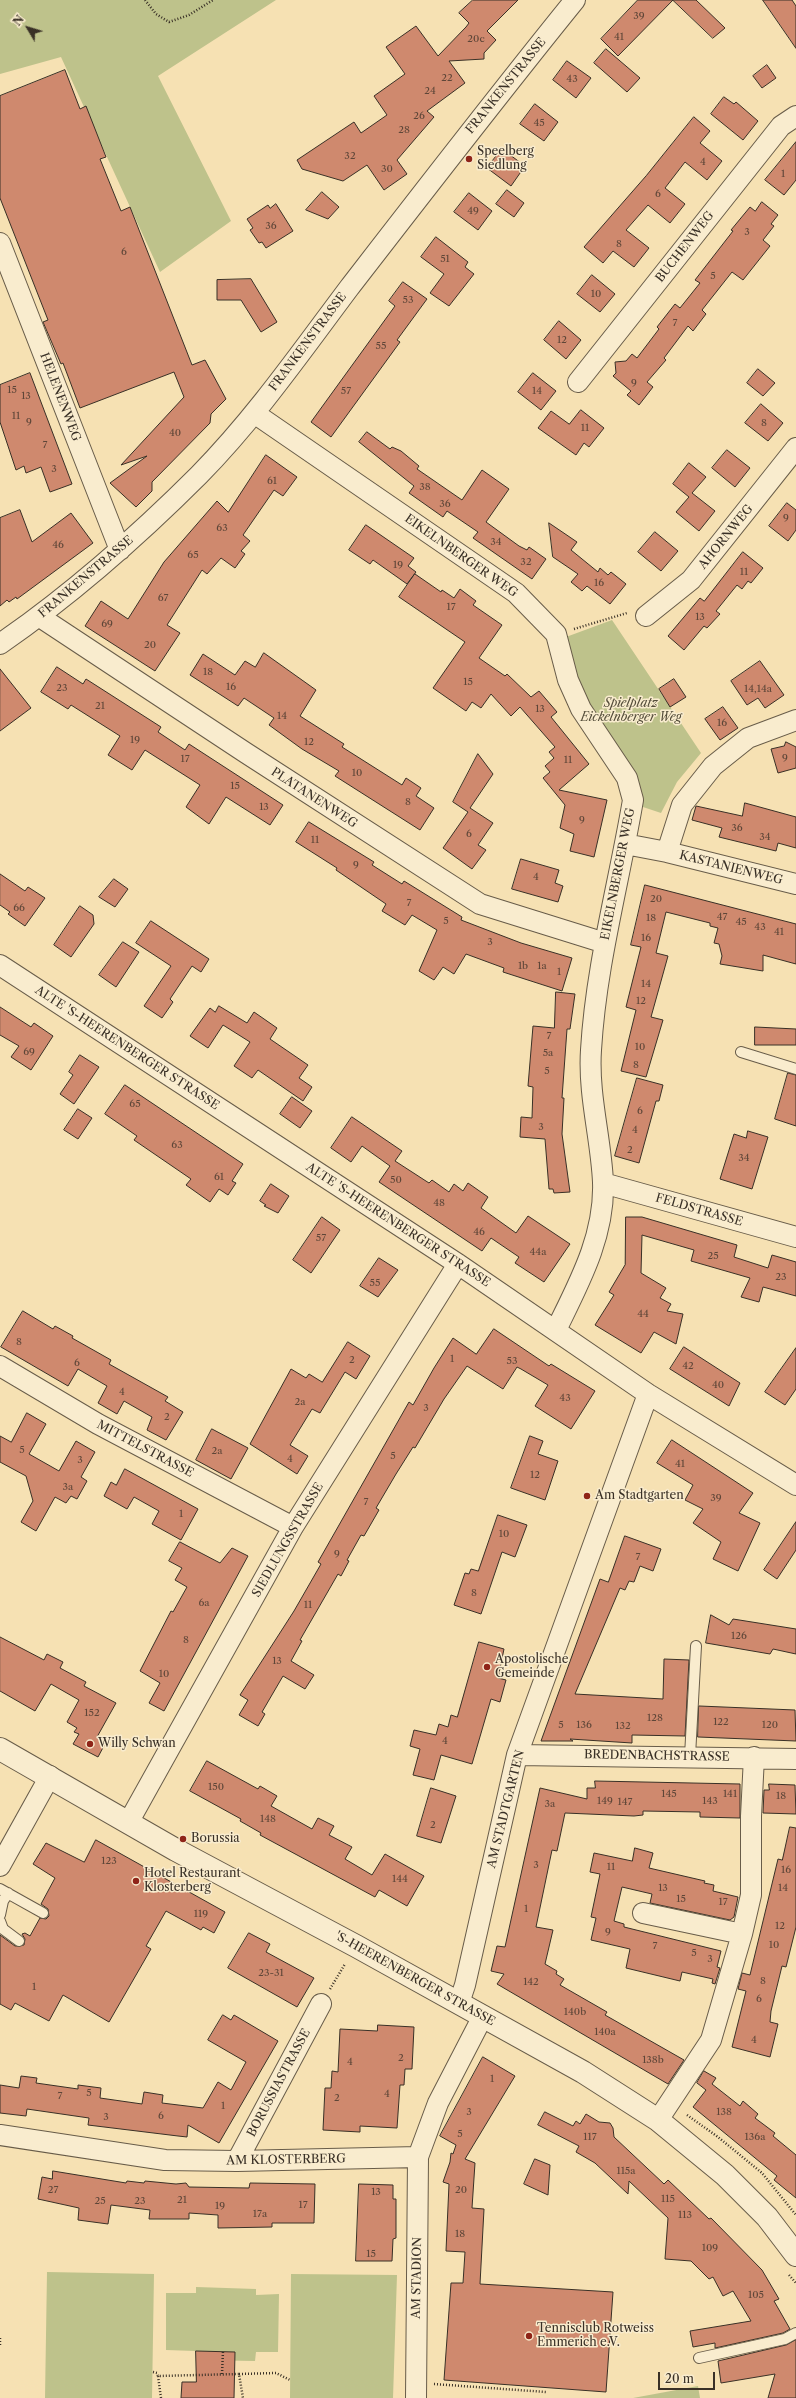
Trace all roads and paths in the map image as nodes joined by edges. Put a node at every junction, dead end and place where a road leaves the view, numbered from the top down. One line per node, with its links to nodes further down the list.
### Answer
1 (145, 0): 2 (path)
2 (213, 0)
3 (575, 0): 7 (street, FRANKENSTRASSE)
4 (796, 116): 6 (street, BUCHENWEG)
5 (0, 243): 9 (street, HELENENWEG)
6 (578, 382)
7 (254, 413): 9 (street, FRANKENSTRASSE); 12 (street, EIKELNBERGER WEG)
8 (796, 448): 10 (street, AHORNWEG)
9 (120, 550): 11 (street, FRANKENSTRASSE)
10 (646, 616): 12 (path)
11 (40, 617): 13 (street, FRANKENSTRASSE); 18 (street, PLATANENWEG)
12 (556, 634): 15 (street, EIKELNBERGER WEG)
13 (0, 644)
14 (796, 720): 16 (street)
15 (625, 844): 16 (street, KASTANIENWEG); 18 (street, EIKELNBERGER WEG)
16 (667, 852): 17 (street, KASTANIENWEG)
17 (796, 884)
18 (605, 943): 22 (street, EIKELNBERGER WEG)
19 (0, 965): 24 (street, ALTE 'S-HEERENBERGER STRASSE)
20 (741, 1052): 21 (lane)
21 (796, 1069)
22 (603, 1183): 23 (street, FELDSTRASSE); 25 (street, EIKELNBERGER WEG)
23 (796, 1237)
24 (458, 1264): 25 (street, ALTE 'S-HEERENBERGER STRASSE); 29 (street, SIEDLUNGSSTRASSE)
25 (556, 1330): 27 (street, ALTE 'S-HEERENBERGER STRASSE)
26 (0, 1366): 29 (street, MITTELSTRASSE)
27 (648, 1394): 28 (street, ALTE 'S-HEERENBERGER STRASSE); 32 (street, AM STADTGARTEN)
28 (796, 1485)
29 (293, 1527): 37 (street, SIEDLUNGSSTRASSE)
30 (696, 1646): 33 (lane)
31 (0, 1748): 36 (street, 'S-HEERENBERGER STRASSE)
32 (517, 1755): 33 (street, BREDENBACHSTRASSE); 47 (street, AM STADTGARTEN)
33 (690, 1756): 34 (street, BREDENBACHSTRASSE)
34 (754, 1757): 35 (street, BREDENBACHSTRASSE); 44 (street)
35 (796, 1759)
36 (50, 1776): 37 (street, 'S-HEERENBERGER STRASSE); 38 (street)
37 (128, 1823): 47 (street, 'S-HEERENBERGER STRASSE)
38 (0, 1866)
39 (4, 1891): 40 (lane); 42 (lane)
40 (42, 1913)
41 (643, 1913): 44 (street)
42 (0, 1915)
43 (0, 1921): 45 (lane)
44 (742, 1934): 50 (street)
45 (18, 1941)
46 (343, 1967): 48 (path)
47 (459, 2002): 49 (street, 'S-HEERENBERGER STRASSE)
48 (321, 2004): 53 (street, BORUSSIASTRASSE)
49 (483, 2016): 50 (street, 'S-HEERENBERGER STRASSE); 52 (street)
50 (658, 2120): 54 (street, 'S-HEERENBERGER STRASSE)
51 (0, 2135): 53 (street, AM KLOSTERBERG)
52 (418, 2157): 53 (street, AM KLOSTERBERG); 66 (street, AM STADION)
53 (237, 2161)
54 (790, 2262): 55 (path)
55 (796, 2283)
56 (796, 2333): 60 (lane)
57 (0, 2338): 58 (path)
58 (0, 2346)
59 (223, 2351): 62 (path)
60 (699, 2358)
61 (153, 2372): 64 (path)
62 (222, 2374): 63 (path); 64 (path)
63 (239, 2374): 65 (path); 69 (path)
64 (158, 2376): 68 (path)
65 (290, 2380)
66 (416, 2391): 67 (path)
67 (546, 2392)
68 (161, 2398)
69 (243, 2398)

